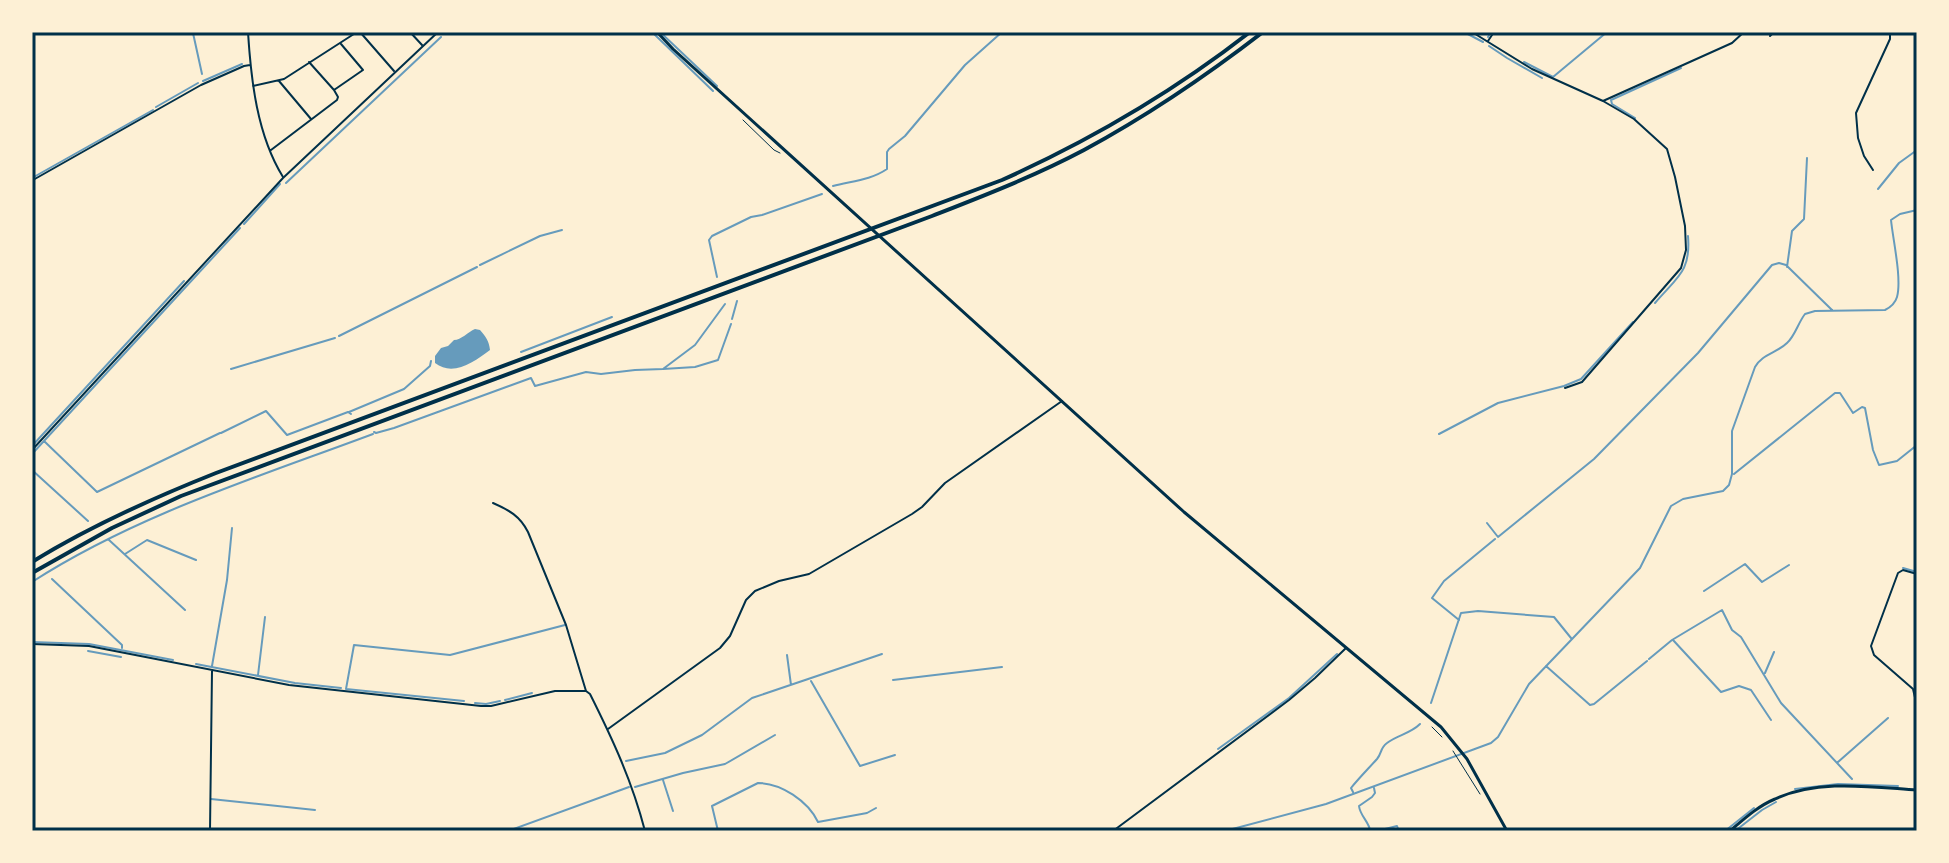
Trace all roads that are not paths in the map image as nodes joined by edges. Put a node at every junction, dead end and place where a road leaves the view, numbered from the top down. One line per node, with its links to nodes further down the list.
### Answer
1 (248, 32): 18 (street)
2 (358, 32): 15 (street); 19 (street)
3 (410, 32): 16 (street)
4 (438, 32): 16 (street)
5 (657, 32): 30 (main road)
6 (1250, 32): 33 (highway)
7 (1263, 32): 34 (highway)
8 (1472, 32): 14 (street)
9 (1494, 32): 14 (street)
10 (1744, 32): 23 (street)
11 (1774, 32): 13 (street)
12 (1890, 32): 26 (street)
13 (1770, 36)
14 (1488, 41): 23 (street)
15 (340, 43): 17 (street); 22 (street)
16 (423, 46): 19 (street)
17 (309, 62): 20 (street); 22 (street)
18 (250, 65): 21 (street); 28 (street)
19 (395, 72): 27 (street)
20 (279, 81): 21 (street); 24 (street)
21 (253, 86): 25 (street)
22 (334, 90): 24 (street)
23 (1603, 101): 29 (street)
24 (311, 120): 25 (street)
25 (270, 151): 27 (street)
26 (1873, 170)
27 (283, 178): 31 (street)
28 (33, 180)
29 (1565, 388)
30 (1062, 401): 37 (main road); 41 (street)
31 (32, 450)
32 (493, 503): 39 (street)
33 (32, 562)
34 (32, 573)
35 (1917, 574): 40 (street)
36 (32, 644): 38 (street)
37 (1347, 647): 45 (street); 46 (main road)
38 (212, 670): 39 (street); 43 (street)
39 (586, 691): 41 (street)
40 (1917, 706)
41 (608, 729): 44 (street)
42 (1917, 790): 47 (main road)
43 (210, 831)
44 (645, 831)
45 (1113, 831)
46 (1507, 831)
47 (1730, 831)

